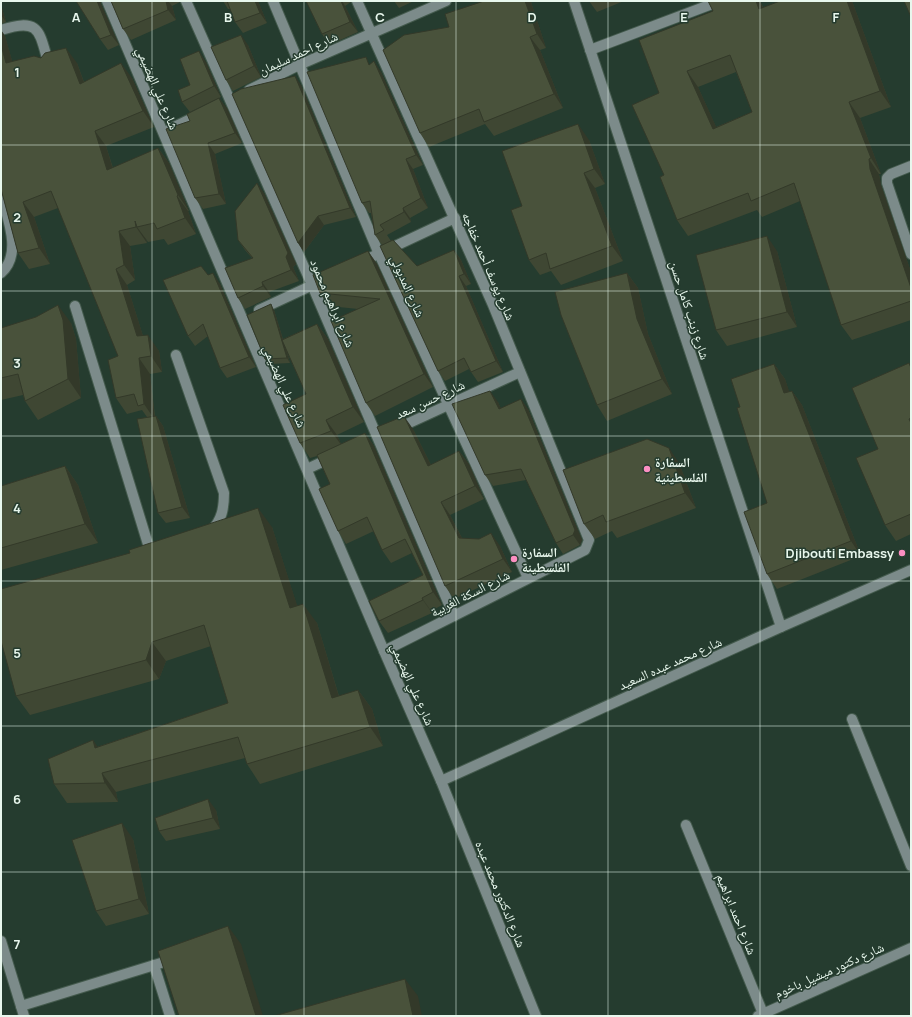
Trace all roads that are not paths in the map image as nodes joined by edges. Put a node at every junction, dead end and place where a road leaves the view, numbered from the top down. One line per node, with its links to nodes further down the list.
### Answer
1 (107, 1): 15 (street, شارع علي الهضيمي)
2 (186, 1): 13 (street, شارع ابراهيم محمود)
3 (273, 1): 11 (street, شارع المدبولي)
4 (357, 1): 9 (street, شارع يوسف أحمد خفاجه)
5 (446, 1): 9 (street, شارع احمد سليمان)
6 (574, 1): 10 (street, شارع زينب كامل حسن)
7 (720, 1): 10 (street)
8 (1, 30): 12 (street)
9 (372, 34): 11 (street, شارع احمد سليمان); 18 (street, شارع يوسف أحمد خفاجه)
10 (590, 50): 39 (street, شارع زينب كامل حسن)
11 (299, 65): 13 (street, شارع احمد سليمان); 19 (street, شارع المدبولي)
12 (50, 67)
13 (226, 101): 24 (street, شارع ابراهيم محمود)
14 (210, 110): 15 (street)
15 (163, 133): 26 (street, شارع علي الهضيمي)
16 (911, 166): 20 (street)
17 (1, 194): 22 (street)
18 (455, 218): 19 (street); 28 (street, شارع يوسف أحمد خفاجه)
19 (379, 254): 21 (street); 29 (street, شارع المدبولي)
20 (911, 254)
21 (352, 266)
22 (1, 273)
23 (325, 279): 24 (street)
24 (312, 285): 26 (street); 30 (street, شارع ابراهيم محمود)
25 (75, 306): 35 (street)
26 (241, 318): 32 (street, شارع علي الهضيمي)
27 (176, 355): 33 (street)
28 (520, 372): 29 (street, شارع حسن سعد); 34 (street, شارع يوسف أحمد خفاجه)
29 (447, 405): 30 (street, شارع حسن سعد); 37 (street, شارع المدبولي)
30 (374, 439): 38 (street, شارع ابراهيم محمود)
31 (342, 453): 32 (street)
32 (307, 468): 40 (street, شارع علي الهضيمي)
33 (205, 536)
34 (588, 545): 37 (street, شارع السكة الغربية)
35 (164, 550)
36 (911, 570): 39 (street, شارع محمد عبده السعيد)
37 (528, 578): 38 (street, شارع السكة الغربية)
38 (454, 616): 40 (street, شارع السكة الغربية)
39 (781, 627): 42 (street, شارع محمد عبده السعيد)
40 (384, 651): 42 (street, شارع علي الهضيمي)
41 (852, 719): 44 (street)
42 (441, 781): 52 (street, شارع الدكتور محمد عبده)
43 (686, 825): 50 (street, شارع احمد ابراهيم)
44 (911, 866)
45 (1, 941): 49 (street)
46 (911, 948): 50 (street, شارع دكتور ميشيل باخوم)
47 (182, 957): 48 (street)
48 (154, 965): 49 (street); 51 (street)
49 (23, 1011)
50 (762, 1015)
51 (170, 1016)
52 (536, 1016)

